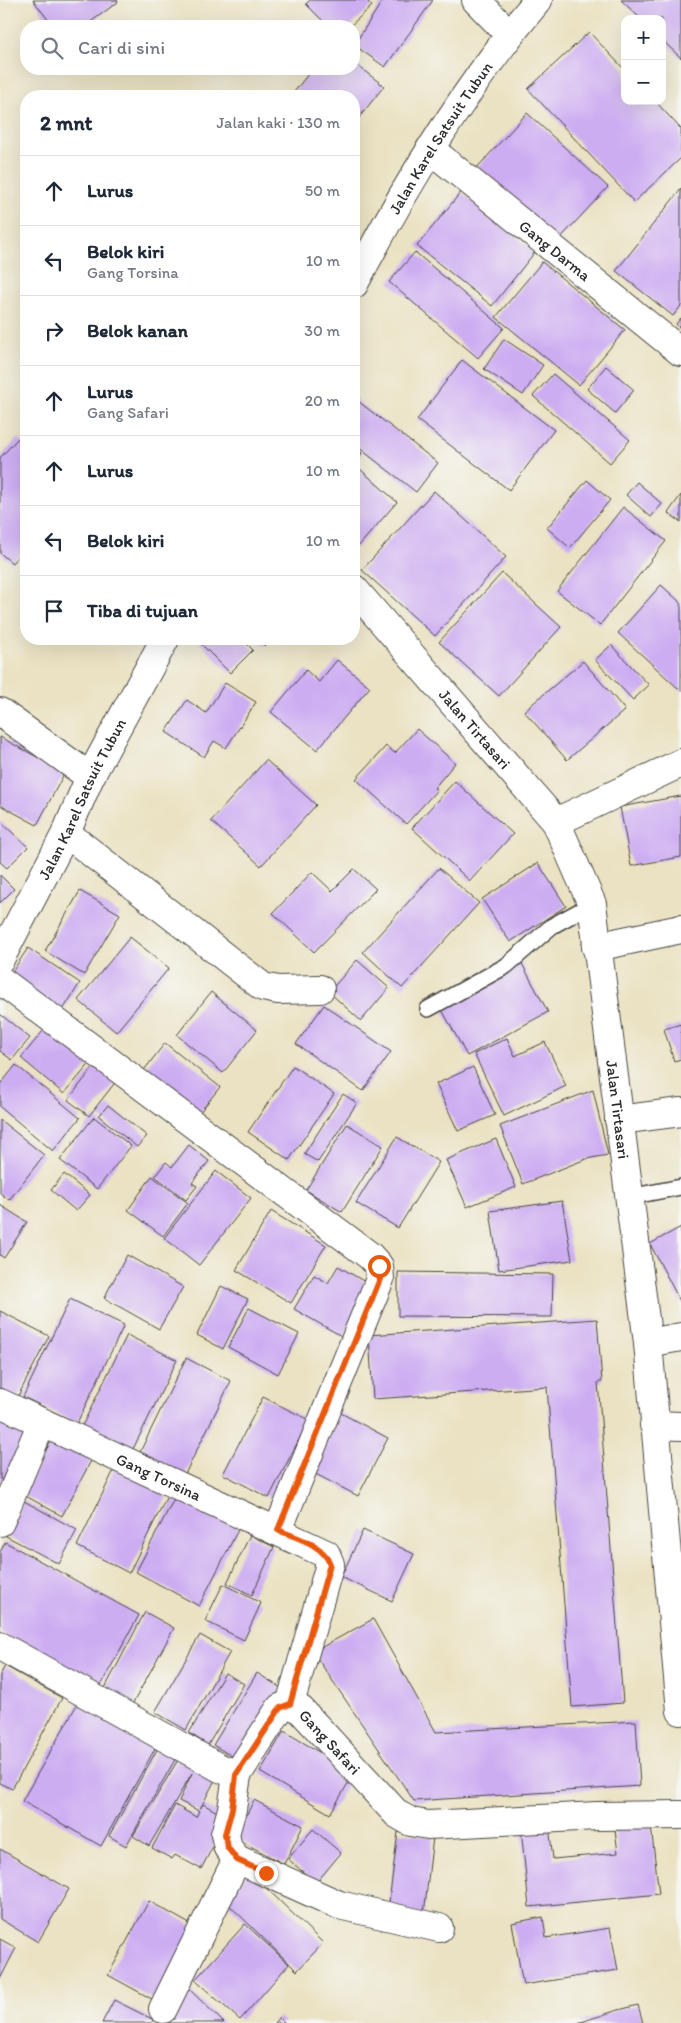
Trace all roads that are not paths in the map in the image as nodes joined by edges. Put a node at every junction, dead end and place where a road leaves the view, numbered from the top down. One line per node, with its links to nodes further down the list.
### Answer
1 (476, 0): 3 (street)
2 (538, 0): 3 (street, Jalan Karel Satsuit Tubun)
3 (509, 34): 4 (street, Jalan Karel Satsuit Tubun)
4 (430, 149): 5 (street, Jalan Karel Satsuit Tubun); 6 (street, Gang Darma)
5 (360, 273)
6 (681, 352)
7 (360, 596): 12 (street, Jalan Tirtasari)
8 (163, 645): 11 (street, Jalan Karel Satsuit Tubun)
9 (0, 712): 11 (street)
10 (681, 762): 12 (street)
11 (90, 778): 13 (street, Jalan Karel Satsuit Tubun)
12 (556, 822): 14 (street, Jalan Tirtasari)
13 (66, 833): 17 (street, Jalan Karel Satsuit Tubun); 19 (street)
14 (592, 904): 16 (street, Jalan Tirtasari); 20 (lane)
15 (681, 929): 16 (street)
16 (596, 947): 22 (street, Jalan Tirtasari)
17 (0, 959)
18 (0, 980): 32 (street)
19 (320, 989)
20 (428, 1009)
21 (681, 1112): 22 (street)
22 (619, 1120): 24 (street, Jalan Tirtasari)
23 (681, 1187): 24 (lane)
24 (629, 1197): 26 (street, Jalan Tirtasari)
25 (681, 1337): 26 (street)
26 (648, 1342): 29 (street, Jalan Tirtasari)
27 (0, 1402): 28 (street, Gang Torsina)
28 (42, 1422): 31 (street); 32 (street, Gang Torsina)
29 (654, 1425): 30 (street); 34 (street, Jalan Tirtasari)
30 (681, 1426)
31 (0, 1522)
32 (278, 1530): 35 (street, Gang Torsina)
33 (0, 1646): 36 (street)
34 (680, 1697)
35 (290, 1704): 36 (street, Gang Safari); 37 (street, Gang Safari)
36 (236, 1775): 38 (street)
37 (681, 1816)
38 (237, 1860): 39 (street); 40 (street)
39 (439, 1928)
40 (163, 2009)

